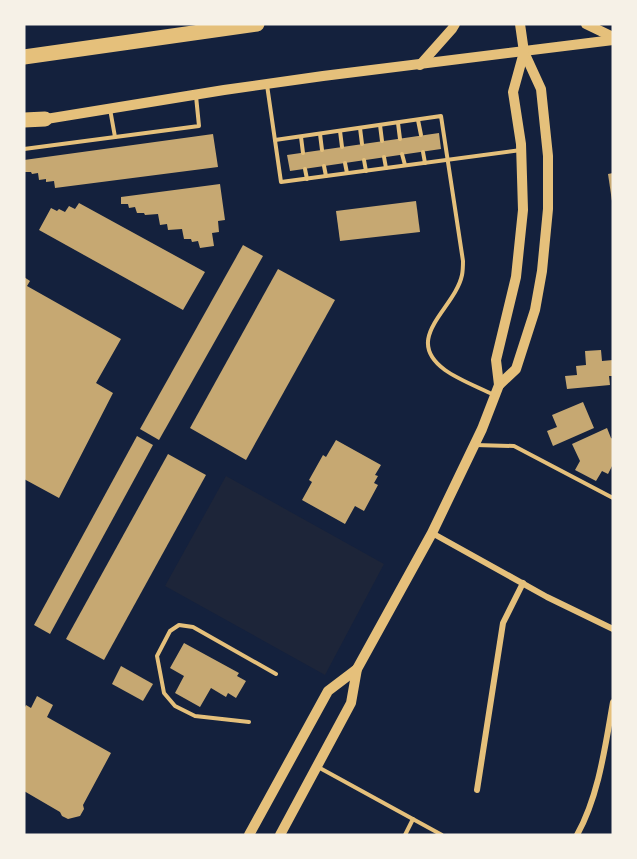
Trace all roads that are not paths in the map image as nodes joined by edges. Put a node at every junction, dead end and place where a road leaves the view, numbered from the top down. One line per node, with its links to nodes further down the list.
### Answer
1 (257, 24): 7 (highway)
2 (455, 24): 8 (main road)
3 (520, 24): 6 (main road)
4 (586, 24): 5 (main road)
5 (613, 38): 6 (main road)
6 (524, 52): 8 (main road); 30 (main road); 47 (main road)
7 (24, 57)
8 (420, 64): 9 (main road)
9 (267, 84): 10 (main road); 24 (lane)
10 (195, 95): 11 (main road); 22 (lane)
11 (110, 108): 12 (main road); 22 (lane)
12 (45, 119): 14 (highway)
13 (418, 120): 15 (lane); 20 (lane); 36 (lane)
14 (24, 121)
15 (398, 123): 16 (lane); 23 (lane)
16 (380, 125): 17 (lane); 25 (lane)
17 (360, 128): 18 (lane); 26 (lane)
18 (340, 131): 19 (lane); 27 (lane)
19 (320, 134): 21 (lane); 29 (lane)
20 (421, 135)
21 (302, 136): 24 (lane); 32 (lane)
22 (115, 137): 28 (lane)
23 (400, 139)
24 (275, 140): 46 (lane)
25 (382, 141)
26 (362, 144)
27 (342, 147)
28 (24, 149)
29 (322, 150)
30 (521, 150): 36 (lane); 47 (main road)
31 (423, 152): 38 (lane)
32 (303, 153)
33 (402, 154): 40 (lane)
34 (384, 157): 41 (lane)
35 (364, 160): 43 (lane)
36 (447, 160): 38 (lane); 47 (lane)
37 (345, 163): 44 (lane)
38 (425, 163): 40 (lane)
39 (324, 166): 45 (lane)
40 (405, 166): 41 (lane)
41 (386, 168): 43 (lane)
42 (305, 169): 46 (lane)
43 (366, 171): 44 (lane)
44 (347, 173): 45 (lane)
45 (326, 176): 46 (lane)
46 (307, 178)
47 (497, 390): 48 (main road)
48 (475, 445): 49 (lane); 50 (main road)
49 (613, 498)
50 (432, 533): 51 (street); 53 (main road)
51 (523, 583): 52 (street); 58 (street)
52 (613, 629)
53 (357, 669): 57 (main road); 60 (main road)
54 (276, 674): 56 (lane)
55 (613, 702): 64 (street)
56 (249, 722)
57 (318, 767): 59 (lane); 61 (main road)
58 (477, 790)
59 (413, 819): 62 (lane); 63 (lane)
60 (249, 835)
61 (280, 835)
62 (405, 835)
63 (442, 835)
64 (577, 835)

